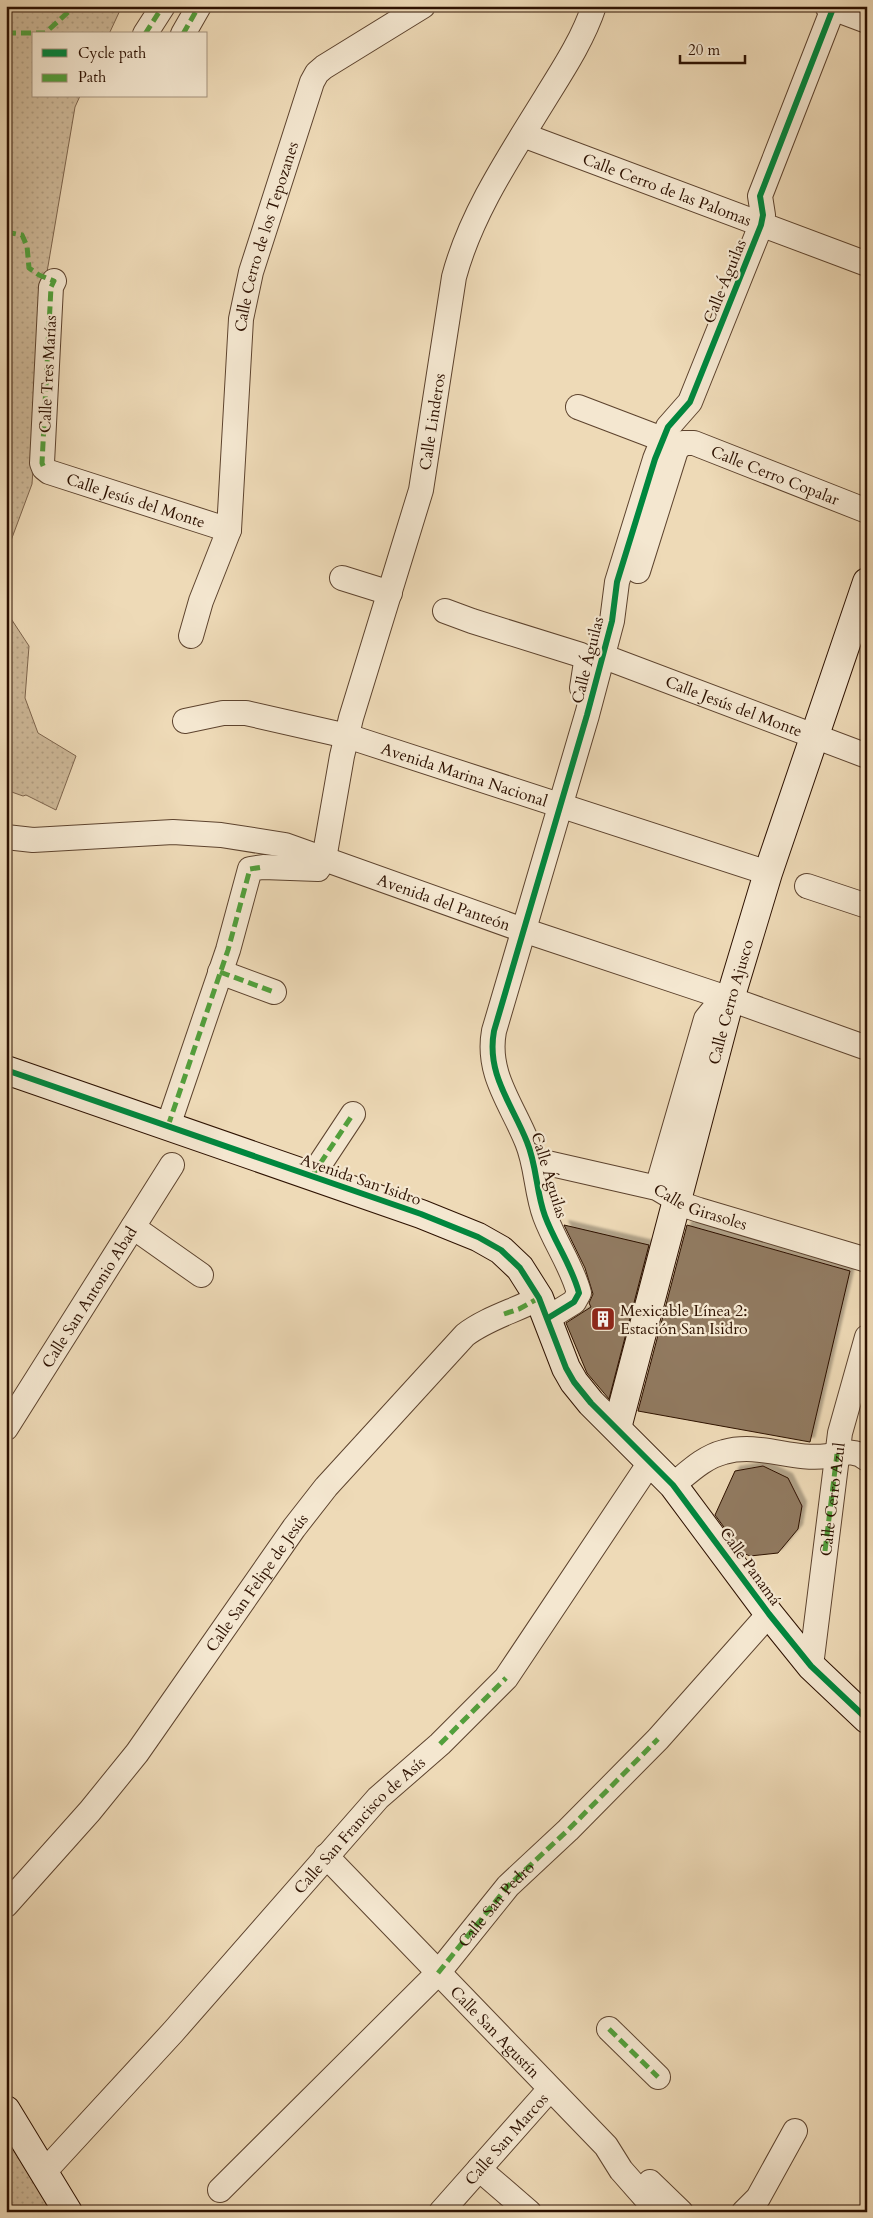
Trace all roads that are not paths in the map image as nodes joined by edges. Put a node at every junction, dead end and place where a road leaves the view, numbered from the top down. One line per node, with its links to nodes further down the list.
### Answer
1 (164, 6): 7 (street)
2 (199, 6): 8 (street)
3 (423, 6): 17 (street, Calle Cerro de los Tepozanes)
4 (594, 6): 9 (street, Calle Linderos)
5 (831, 7): 6 (street); 10 (street, Calle Águilas)
6 (867, 21)
7 (146, 32)
8 (184, 32)
9 (523, 135): 10 (street, Calle Cerro de las Palomas); 20 (street, Calle Linderos)
10 (761, 225): 11 (street, Calle Cerro de las Palomas); 14 (street, Calle Águilas)
11 (867, 264)
12 (54, 281): 15 (street, Calle Tres Marías)
13 (578, 406): 14 (street, Calle Cerro Copalar)
14 (672, 441): 16 (street, Calle Cerro Copalar); 23 (street, Calle Águilas)
15 (44, 468): 17 (street, Calle Jesús del Monte)
16 (867, 511)
17 (229, 530): 22 (street, Calle Cerro de los Tepozanes)
18 (342, 578): 20 (street)
19 (867, 582): 26 (street, Calle Cerro Ajusco)
20 (390, 593): 25 (street, Calle Linderos)
21 (445, 611): 27 (street)
22 (191, 636)
23 (602, 656): 26 (street, Calle Jesús del Monte); 27 (street, Calle Águilas)
24 (185, 721): 25 (street, Avenida Marina Nacional)
25 (347, 736): 29 (street, Avenida Marina Nacional); 31 (street, Calle Linderos)
26 (814, 736): 28 (street, Calle Jesús del Monte); 32 (street, Calle Cerro Ajusco)
27 (578, 746): 29 (street, Calle Águilas)
28 (867, 756)
29 (560, 804): 32 (street, Avenida Marina Nacional); 35 (street, Calle Águilas)
30 (6, 837): 31 (street, Avenida del Panteón)
31 (324, 859): 35 (street, Avenida del Panteón); 36 (street)
32 (768, 873): 38 (street, Calle Cerro Ajusco)
33 (807, 886): 34 (street)
34 (867, 906)
35 (523, 930): 38 (street, Avenida del Panteón); 43 (street, Calle Águilas)
36 (220, 972): 37 (street); 42 (street)
37 (274, 992)
38 (730, 1000): 39 (street, Avenida del Panteón); 46 (street, Calle Cerro Ajusco)
39 (867, 1048)
40 (6, 1070): 42 (street, Avenida San Isidro)
41 (353, 1114): 45 (street)
42 (168, 1126): 45 (street, Avenida San Isidro)
43 (534, 1160): 46 (street, Calle Girasoles); 50 (street, Calle Águilas)
44 (172, 1165): 47 (street, Calle San Antonio Abad)
45 (312, 1176): 50 (street, Avenida San Isidro)
46 (668, 1194): 48 (street, Calle Girasoles); 53 (street, Calle Cerro Ajusco)
47 (133, 1227): 49 (street); 52 (street, Calle San Antonio Abad)
48 (867, 1260)
49 (200, 1275)
50 (544, 1308): 53 (street, Avenida San Isidro); 62 (street, Calle San Felipe de Jesús)
51 (867, 1337): 54 (street, Calle Cerro Azul)
52 (6, 1428)
53 (617, 1428): 56 (street, Calle Panamá)
54 (837, 1454): 55 (street); 57 (street); 59 (street, Calle Cerro Azul)
55 (867, 1459)
56 (651, 1461): 57 (street, Calle Panamá); 61 (street, Calle San Francisco de Asís)
57 (673, 1485): 58 (street, Calle Panamá)
58 (769, 1614): 59 (street, Calle Panamá); 63 (street, Calle San Pedro)
59 (811, 1666): 60 (street, Calle Panamá)
60 (867, 1719)
61 (326, 1856): 63 (street, Calle San Agustín); 71 (street, Calle San Francisco de Asís)
62 (6, 1905)
63 (438, 1973): 66 (street, Calle San Agustín); 72 (street, Calle San Pedro)
64 (609, 2029): 65 (street)
65 (658, 2077)
66 (550, 2089): 69 (street, Calle San Agustín); 70 (street, Calle San Marcos)
67 (6, 2110): 71 (street)
68 (796, 2132): 78 (street)
69 (606, 2146): 76 (street, Calle San Agustín); 77 (street)
70 (479, 2168): 74 (street, Calle San Marcos); 75 (street)
71 (44, 2172): 73 (street)
72 (220, 2190)
73 (68, 2212)
74 (441, 2212)
75 (529, 2212)
76 (658, 2212)
77 (681, 2212)
78 (744, 2212)

